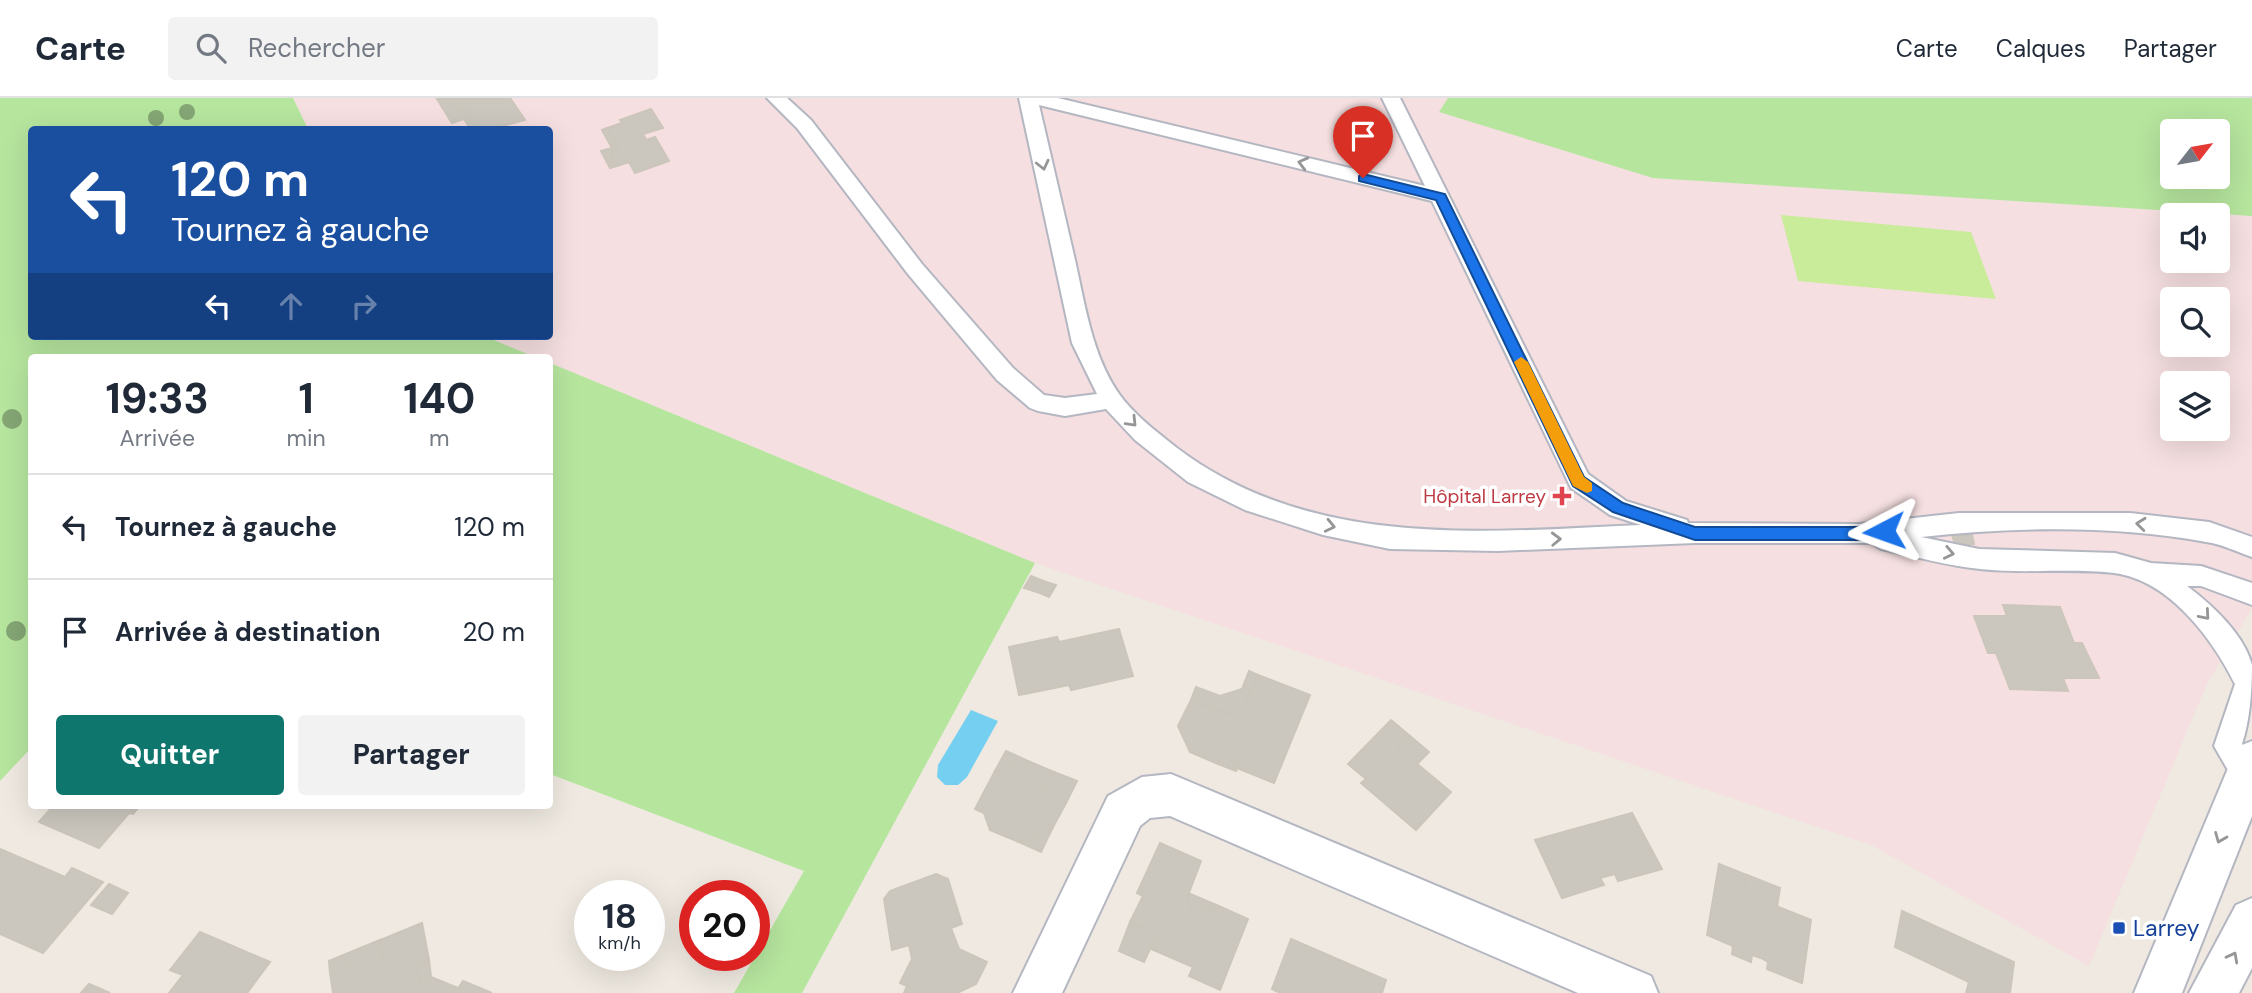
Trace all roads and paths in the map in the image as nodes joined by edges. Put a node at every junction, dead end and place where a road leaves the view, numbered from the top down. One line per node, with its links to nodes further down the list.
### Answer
1 (776, 98): 6 (lane)
2 (1028, 98): 6 (lane, one-way to 6)
3 (1034, 98): 5 (lane, one-way to 3)
4 (1391, 98): 5 (lane)
5 (1441, 197): 9 (lane)
6 (1111, 400): 9 (lane, one-way to 9)
7 (2209, 532): 8 (lane); 10 (lane, one-way to 10); 11 (lane)
8 (2252, 532)
9 (1695, 533): 10 (lane)
10 (1858, 534): 12 (lane, one-way to 12)
11 (2252, 547)
12 (2151, 573): 13 (lane); 14 (lane, one-way to 14)
13 (2252, 594)
14 (2249, 768): 18 (street, one-way to 18)
15 (2252, 921): 19 (street, one-way to 15)
16 (1037, 993): 17 (street)
17 (1634, 993)
18 (2158, 993)
19 (2213, 993)

